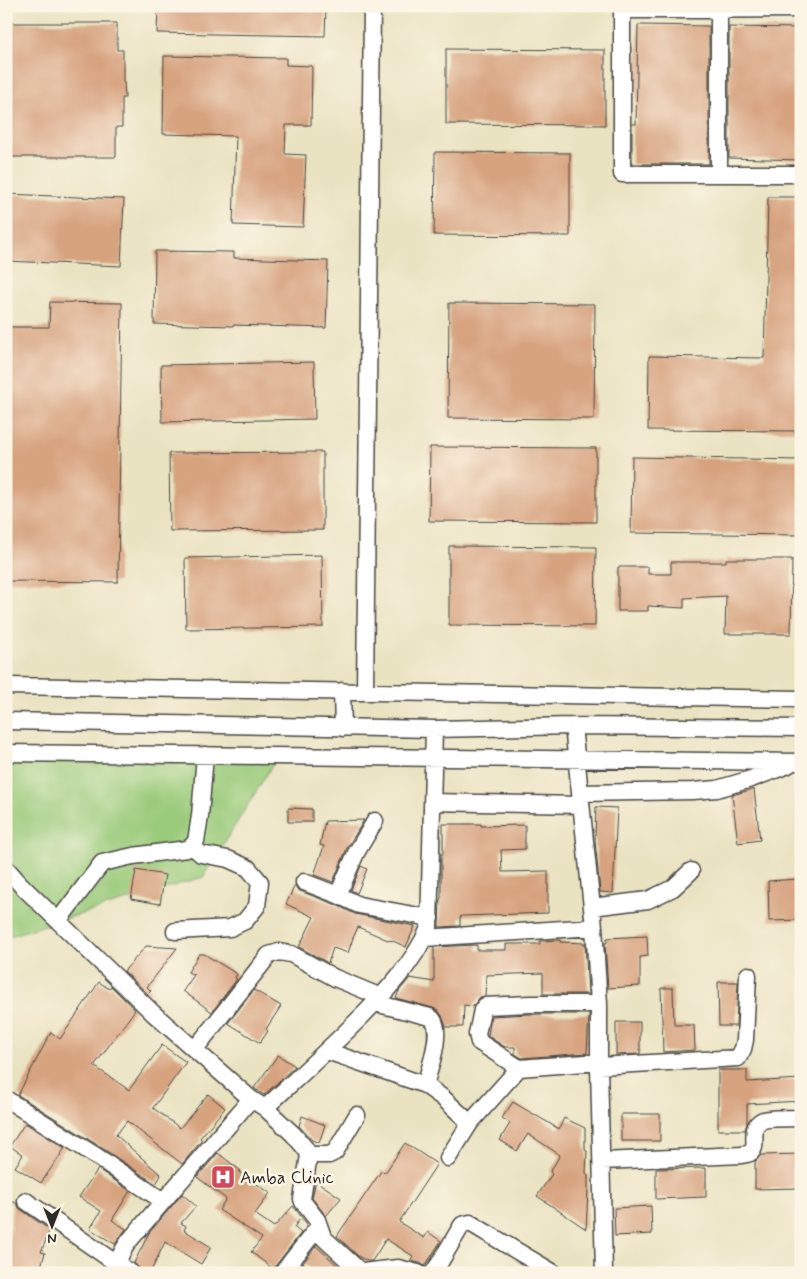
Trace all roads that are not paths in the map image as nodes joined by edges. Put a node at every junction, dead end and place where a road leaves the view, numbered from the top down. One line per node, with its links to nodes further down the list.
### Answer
1 (372, 6): 8 (street)
2 (801, 9): 3 (street)
3 (719, 10): 4 (street); 4 (street)
4 (719, 174): 5 (street)
5 (801, 174)
6 (6, 686): 7 (street)
7 (342, 691): 8 (street); 12 (street)
8 (365, 692): 9 (street)
9 (801, 699)
10 (6, 721): 12 (street)
11 (573, 726): 13 (street); 14 (street); 18 (street)
12 (343, 728): 14 (street)
13 (801, 728)
14 (434, 729): 17 (street)
15 (6, 753): 16 (street)
16 (205, 755): 17 (street); 23 (street)
17 (433, 757): 18 (street); 21 (street)
18 (576, 759): 19 (street); 20 (street)
19 (799, 762): 20 (street)
20 (580, 799): 21 (street); 28 (street)
21 (432, 802): 29 (street)
22 (375, 821): 27 (street)
23 (192, 846): 30 (street); 32 (street)
24 (6, 868): 30 (street)
25 (691, 871): 28 (street)
26 (304, 882): 27 (street)
27 (338, 895): 29 (street)
28 (592, 907): 31 (street)
29 (430, 918): 33 (street)
30 (58, 921): 37 (street)
31 (594, 927): 33 (street); 36 (street)
32 (175, 931)
33 (425, 938): 35 (street)
34 (748, 975): 39 (street)
35 (378, 1000): 37 (street); 38 (street); 41 (street)
36 (599, 1004): 39 (street); 40 (street)
37 (195, 1050): 43 (street)
38 (327, 1051): 41 (street); 43 (street)
39 (599, 1064): 40 (street); 49 (street)
40 (519, 1068): 46 (street)
41 (425, 1085): 46 (street)
42 (6, 1099): 51 (street)
43 (258, 1103): 47 (street); 51 (street)
44 (357, 1116): 47 (street)
45 (801, 1118): 49 (street)
46 (470, 1123): 48 (street)
47 (309, 1156): 52 (street)
48 (448, 1158)
49 (602, 1161): 60 (street)
50 (26, 1201): 53 (street)
51 (163, 1202): 53 (street)
52 (319, 1226): 54 (street); 56 (street)
53 (117, 1268): 55 (street)
54 (362, 1272): 57 (street)
55 (131, 1273)
56 (282, 1273)
57 (418, 1273)
58 (433, 1273): 59 (street)
59 (554, 1273)
60 (604, 1273)

